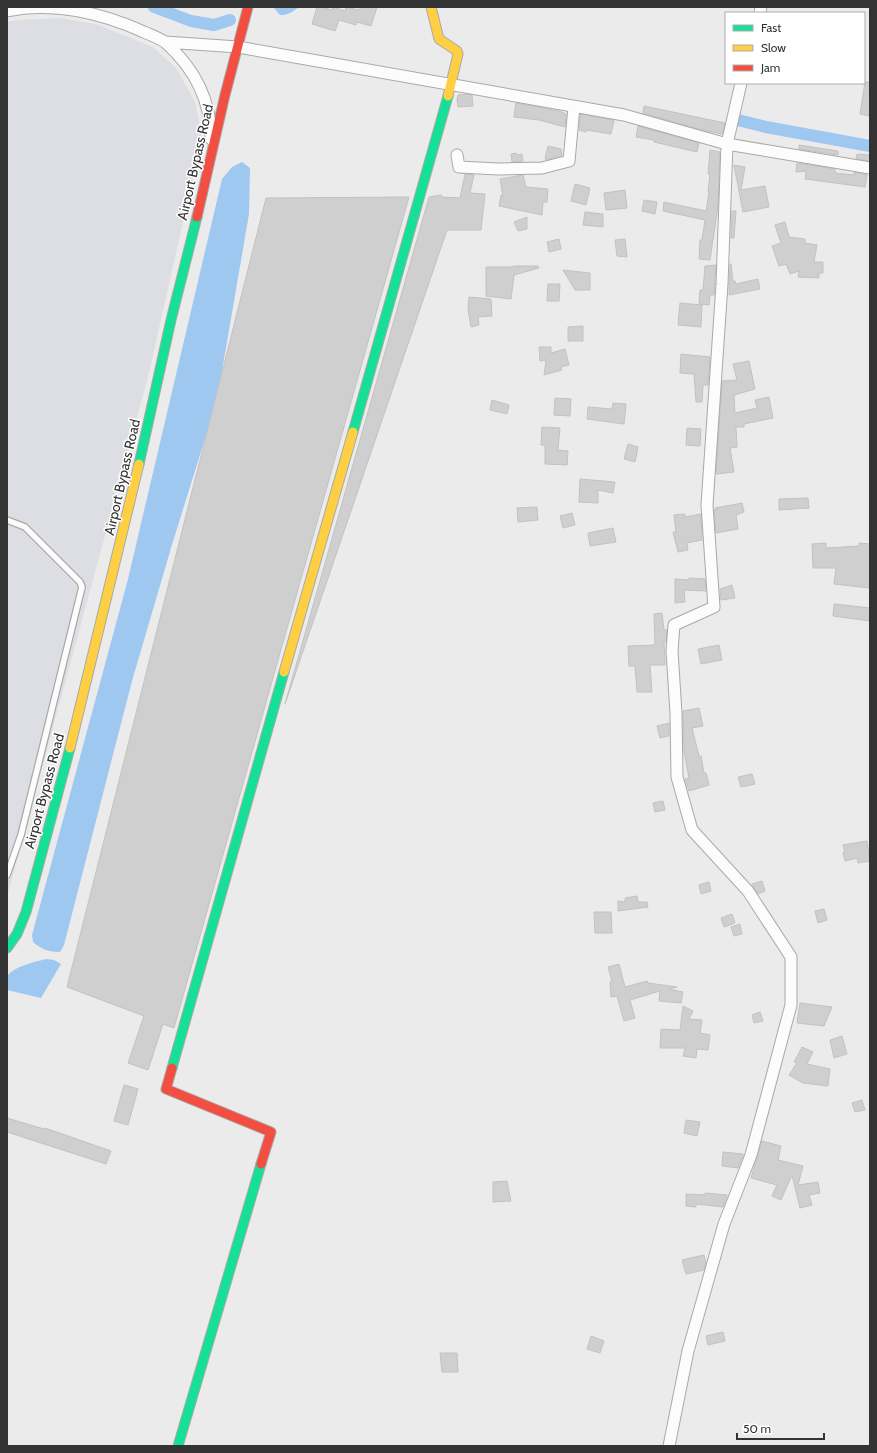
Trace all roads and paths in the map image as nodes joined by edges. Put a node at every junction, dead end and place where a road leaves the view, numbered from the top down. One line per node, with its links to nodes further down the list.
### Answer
1 (248, 7): 5 (street, Airport Bypass Road)
2 (431, 7): 7 (street)
3 (7, 11): 4 (street)
4 (165, 42): 5 (street); 10 (street)
5 (238, 46): 7 (street); 10 (street, Airport Bypass Road)
6 (740, 84): 9 (street)
7 (451, 86): 8 (street); 16 (street)
8 (574, 107): 9 (street); 11 (street)
9 (727, 144): 12 (street); 17 (street)
10 (211, 155): 15 (street, Airport Bypass Road)
11 (458, 155)
12 (870, 168)
13 (7, 520): 14 (lane)
14 (7, 875)
15 (7, 948)
16 (178, 1446)
17 (669, 1446)

